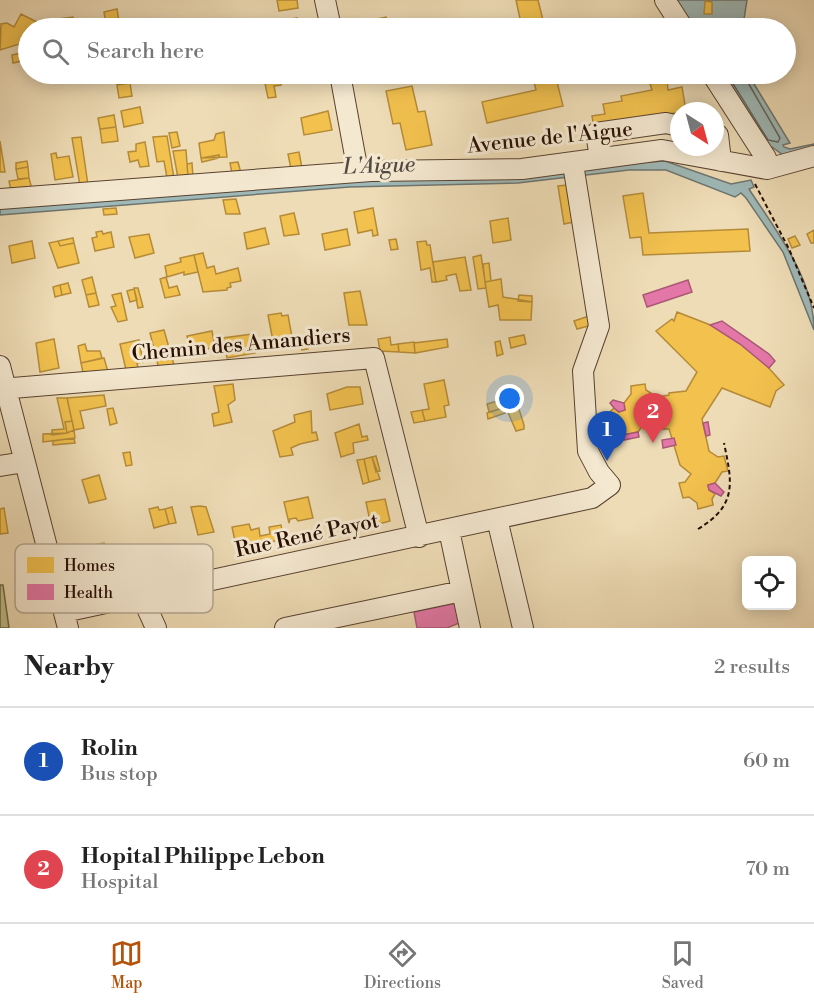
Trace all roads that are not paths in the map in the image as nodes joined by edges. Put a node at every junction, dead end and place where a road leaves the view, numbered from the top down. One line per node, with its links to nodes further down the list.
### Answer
1 (325, 0): 3 (street)
2 (665, 0): 4 (street)
3 (329, 18)
4 (677, 18)
5 (342, 84): 14 (street)
6 (718, 84): 13 (street)
7 (670, 124): 10 (street)
8 (721, 156): 11 (street)
9 (814, 156): 13 (street, Avenue de l'Aigue)
10 (600, 158): 11 (street, Avenue de l'Aigue); 12 (street, Avenue de l'Aigue)
11 (722, 161): 13 (street, Avenue de l'Aigue)
12 (573, 164): 14 (street, Avenue de l'Aigue); 20 (street, Rue René Payot)
13 (767, 169)
14 (358, 172): 15 (street, Avenue de l'Aigue)
15 (0, 199)
16 (0, 366): 17 (street)
17 (3, 389): 18 (street); 22 (street, Chemin des Amandiers)
18 (25, 462): 19 (street); 23 (street)
19 (0, 466)
20 (497, 519): 21 (street, Rue René Payot); 33 (street)
21 (449, 530): 22 (street, Rue René Payot); 25 (street)
22 (419, 537): 24 (street, Rue René Payot)
23 (46, 544)
24 (213, 581)
25 (462, 591): 29 (street); 32 (street)
26 (88, 613): 28 (street, Rue René Payot)
27 (149, 613): 30 (street)
28 (66, 620)
29 (331, 623): 31 (street)
30 (156, 628)
31 (285, 628)
32 (470, 628)
33 (523, 628)

